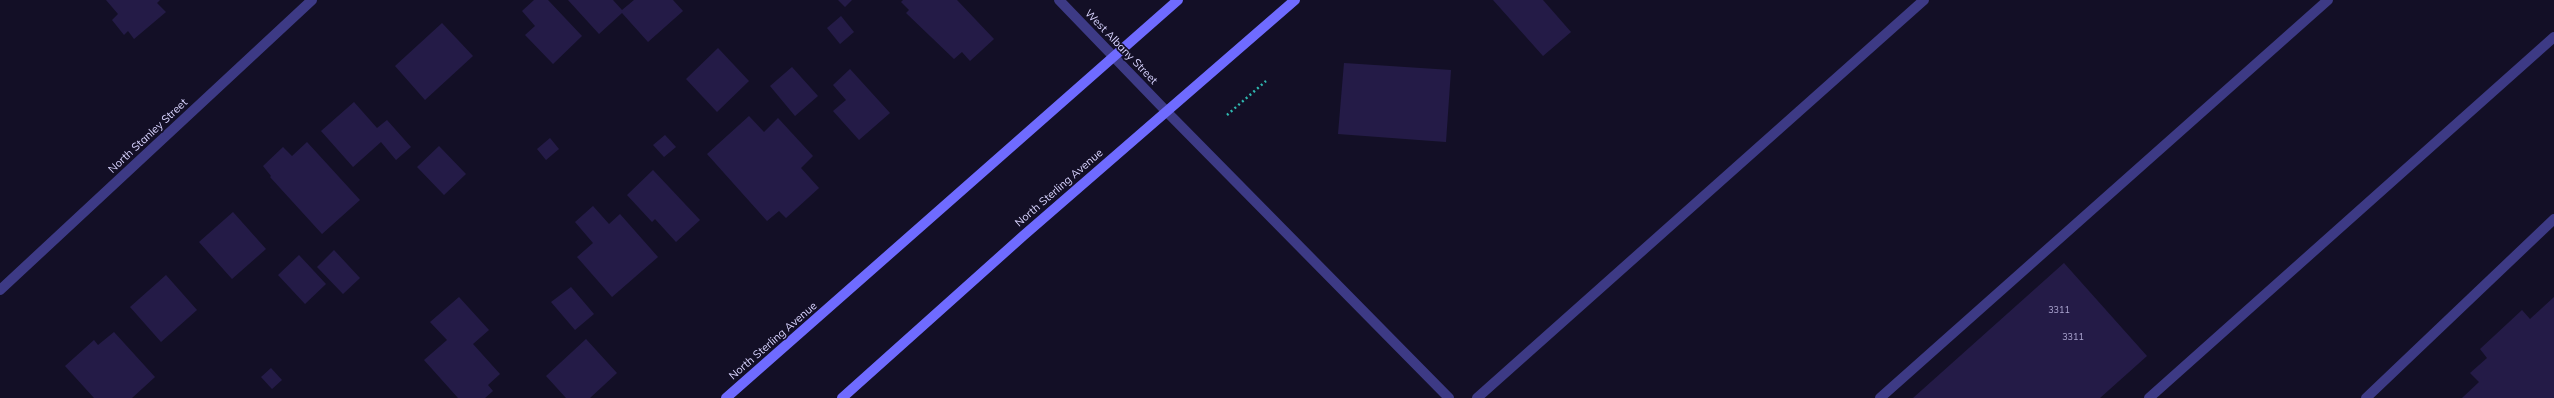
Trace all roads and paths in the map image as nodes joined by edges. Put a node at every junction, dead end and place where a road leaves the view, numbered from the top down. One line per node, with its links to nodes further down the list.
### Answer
1 (312, 0): 13 (street, North Stanley Street)
2 (1059, 0): 8 (street, West Albany Street)
3 (1178, 0): 8 (main road, North Sterling Avenue)
4 (1295, 0): 10 (main road, North Sterling Avenue)
5 (1924, 0): 17 (street)
6 (2328, 0): 18 (street)
7 (2554, 37): 19 (street)
8 (1113, 58): 10 (street, West Albany Street); 14 (main road, North Sterling Avenue)
9 (1266, 81): 11 (path)
10 (1166, 111): 15 (main road, North Sterling Avenue); 16 (street, West Albany Street)
11 (1227, 115)
12 (2554, 219): 20 (street)
13 (0, 290)
14 (726, 398)
15 (842, 398)
16 (1449, 398)
17 (1477, 398)
18 (1880, 398)
19 (2149, 398)
20 (2366, 398)

